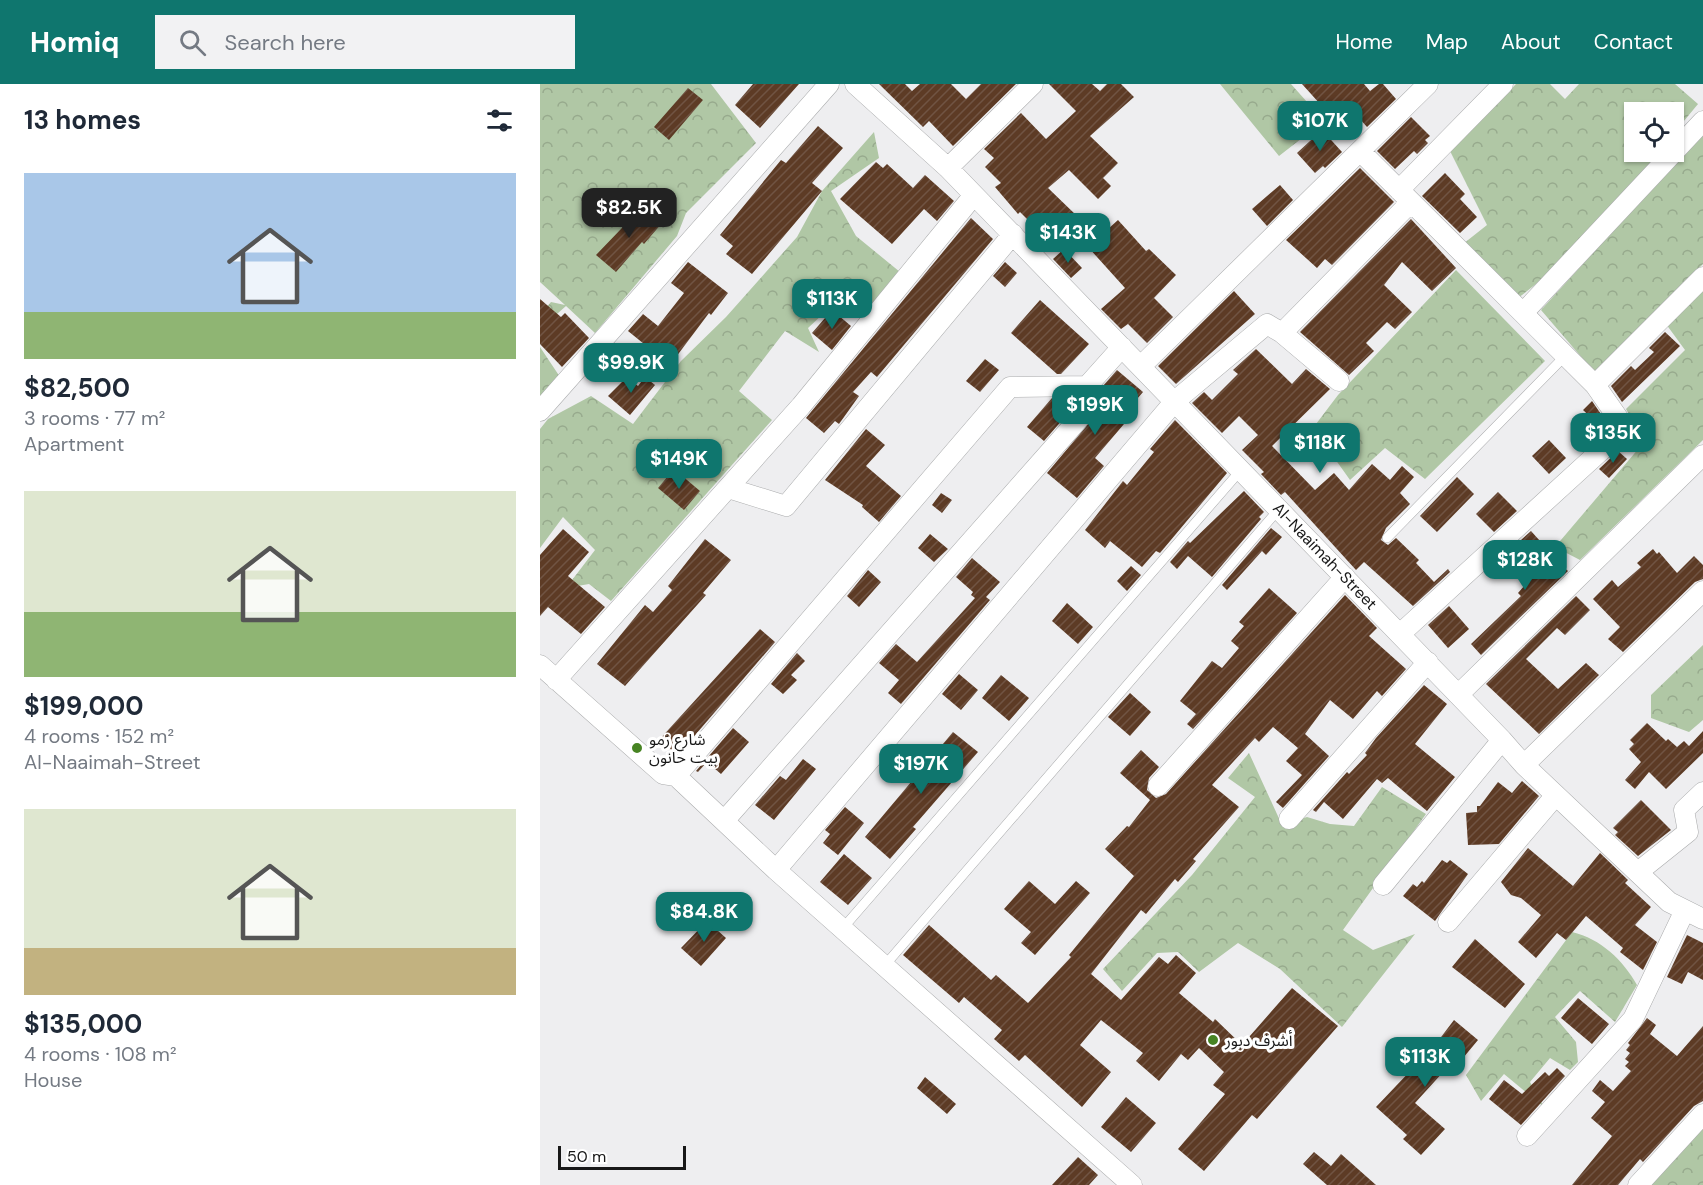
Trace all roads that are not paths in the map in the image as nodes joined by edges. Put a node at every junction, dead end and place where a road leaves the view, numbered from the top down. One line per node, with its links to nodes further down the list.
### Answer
1 (829, 84): 22 (street)
2 (855, 84): 8 (street, Al-Naaimah-Street)
3 (1033, 84): 8 (street)
4 (1428, 84): 7 (street)
5 (1503, 84): 10 (street)
6 (1703, 121): 13 (street)
7 (1360, 151): 10 (street); 17 (street)
8 (948, 168): 9 (street, Al-Naaimah-Street)
9 (974, 195): 11 (street, Al-Naaimah-Street); 25 (street)
10 (1405, 196): 13 (street); 14 (street)
11 (1013, 234): 15 (street, Al-Naaimah-Street); 25 (street)
12 (1703, 277): 19 (street)
13 (1522, 313): 16 (street)
14 (1282, 333): 18 (street); 21 (street)
15 (1122, 347): 17 (street, Al-Naaimah-Street); 20 (street)
16 (1565, 356): 19 (street); 27 (lane)
17 (1141, 366): 21 (street, Al-Naaimah-Street)
18 (1339, 381)
19 (1595, 385): 30 (street)
20 (1087, 386): 37 (street); 42 (street)
21 (1175, 401): 24 (street, Al-Naaimah-Street); 43 (street)
22 (540, 411)
23 (1703, 455): 34 (street)
24 (1241, 470): 26 (street, Al-Naaimah-Street); 49 (lane)
25 (728, 488): 33 (street)
26 (1280, 509): 28 (street, Al-Naaimah-Street); 50 (lane)
27 (1387, 538)
28 (1345, 577): 30 (street, Al-Naaimah-Street); 38 (street)
29 (1703, 591): 36 (street)
30 (1400, 634): 31 (street, Al-Naaimah-Street)
31 (1428, 663): 34 (street, Al-Naaimah-Street); 41 (street)
32 (540, 665): 33 (street)
33 (556, 680): 37 (street)
34 (1459, 694): 35 (street, Al-Naaimah-Street)
35 (1502, 740): 36 (street, Al-Naaimah-Street); 45 (street)
36 (1524, 765): 40 (street, Al-Naaimah-Street)
37 (676, 776): 42 (street)
38 (1158, 786)
39 (1703, 792): 44 (street)
40 (1556, 795): 44 (street, Al-Naaimah-Street); 48 (street)
41 (1289, 819)
42 (724, 821): 43 (street)
43 (776, 870): 49 (street)
44 (1638, 872): 46 (street, Al-Naaimah-Street)
45 (1383, 885)
46 (1685, 910): 47 (street, Al-Naaimah-Street); 52 (street)
47 (1703, 919)
48 (1448, 922)
49 (843, 928): 50 (street)
50 (886, 964): 53 (street)
51 (1703, 1114): 54 (street)
52 (1527, 1136)
53 (1132, 1185)
54 (1638, 1185)

